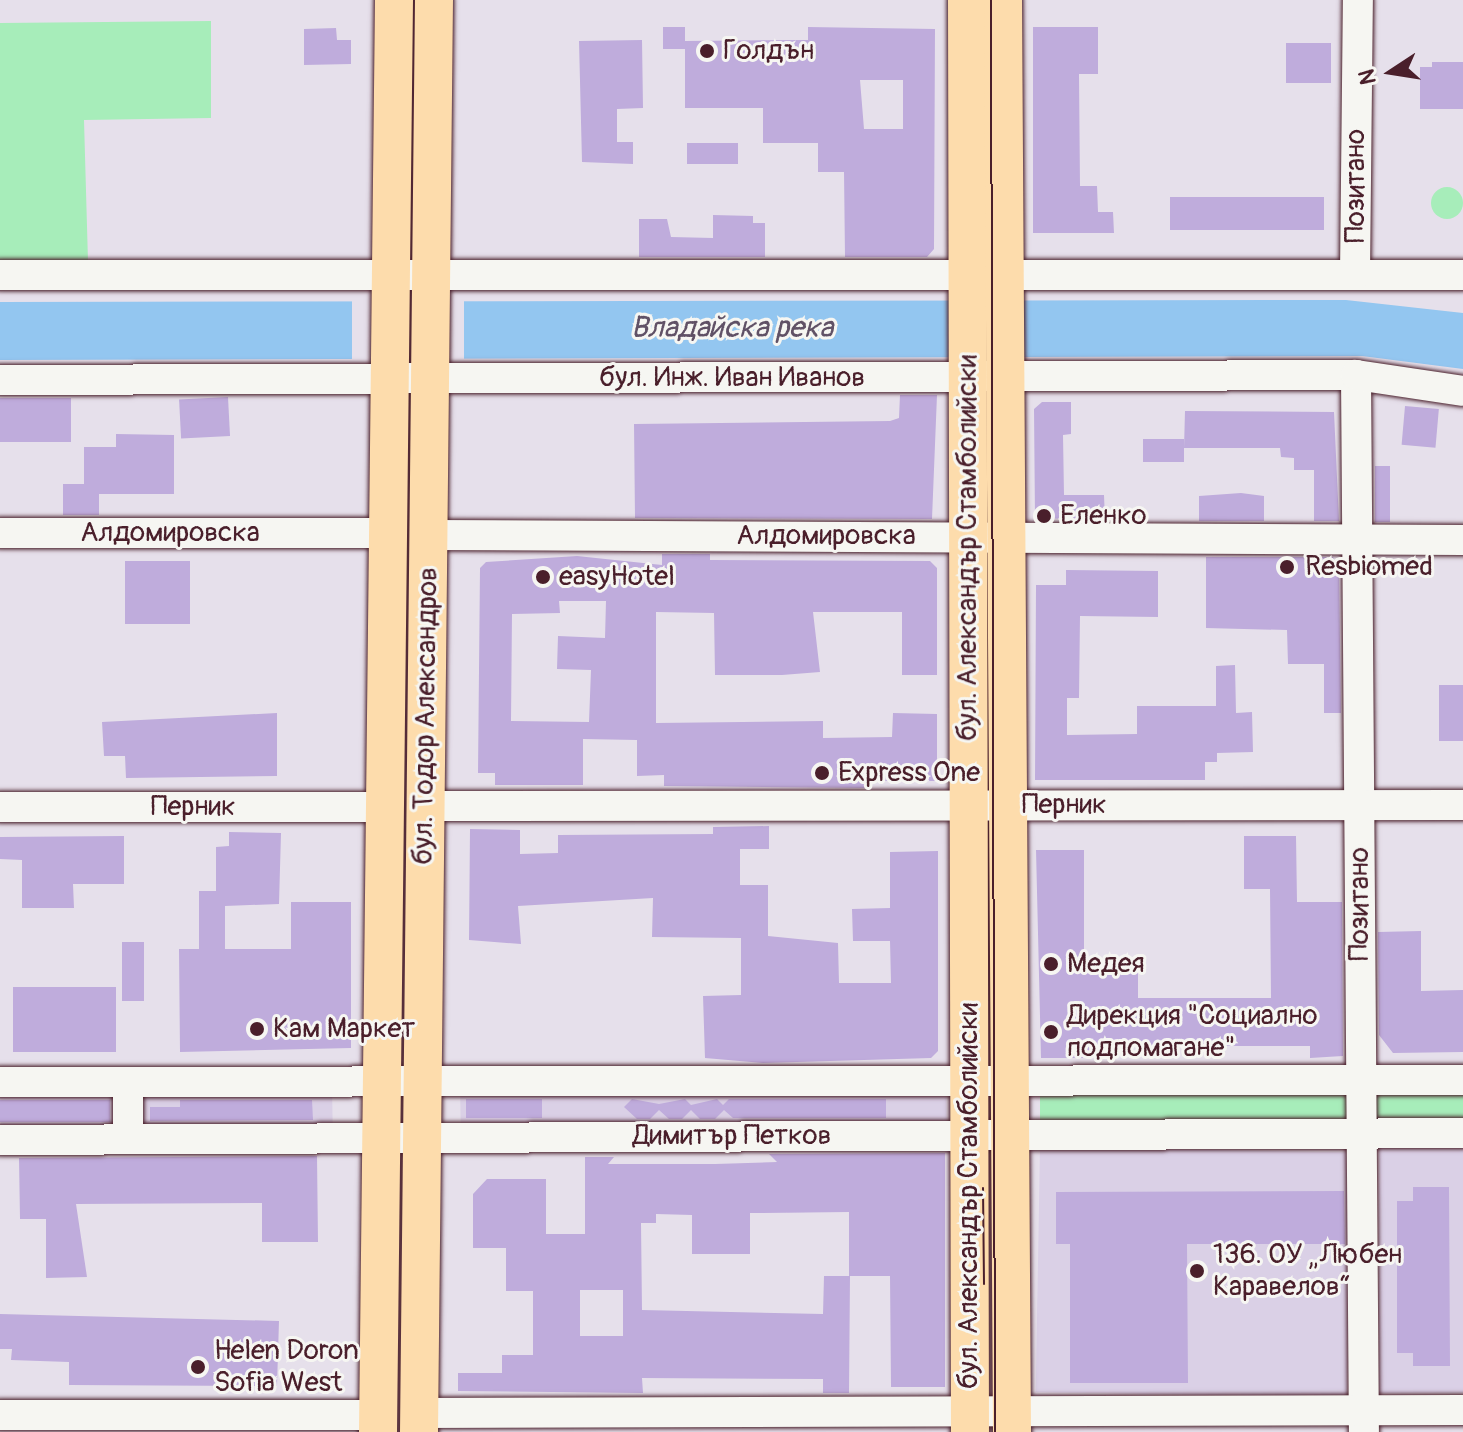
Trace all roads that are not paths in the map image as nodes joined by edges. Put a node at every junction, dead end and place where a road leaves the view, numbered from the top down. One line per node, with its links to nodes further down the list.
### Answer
1 (394, 0): 9 (main road, бул. Тодор Александров)
2 (434, 0): 10 (main road, бул. Тодор Александров)
3 (967, 0): 11 (main road, бул. Александър Стамболийски)
4 (1003, 0): 12 (main road, бул. Александър Стамболийски)
5 (1358, 0): 7 (street, Позитано)
6 (0, 275): 9 (street)
7 (1355, 275): 8 (street); 12 (street)
8 (1463, 275)
9 (391, 280): 10 (street); 16 (main road, бул. Тодор Александров)
10 (431, 280): 11 (street); 17 (main road, бул. Тодор Александров)
11 (966, 280): 12 (street); 13 (main road, бул. Александър Стамболийски)
12 (1004, 280): 14 (main road, бул. Александър Стамболийски)
13 (967, 373): 14 (street, бул. Инж. Иван Иванов); 17 (street, бул. Инж. Иван Иванов); 23 (main road, бул. Александър Стамболийски)
14 (1004, 373): 15 (street, бул. Инж. Иван Иванов); 24 (main road, бул. Александър Стамболийски)
15 (1356, 375): 19 (street, бул. Инж. Иван Иванов); 25 (street, Позитано)
16 (390, 377): 17 (street, бул. Инж. Иван Иванов); 18 (street, бул. Инж. Иван Иванов); 21 (main road, бул. Тодор Александров)
17 (431, 377): 22 (main road, бул. Тодор Александров)
18 (0, 380)
19 (1463, 391)
20 (0, 533): 21 (street, Алдомировска)
21 (388, 533): 33 (main road, бул. Тодор Александров)
22 (429, 535): 23 (street, Алдомировска); 30 (main road, бул. Тодор Александров)
23 (969, 536): 24 (street, Алдомировска); 31 (main road, бул. Александър Стамболийски)
24 (1006, 536): 25 (street, Алдомировска); 27 (main road, бул. Александър Стамболийски)
25 (1358, 540): 26 (street, Алдомировска); 28 (street, Позитано)
26 (1463, 540)
27 (1008, 805): 28 (street, Перник); 31 (street, Перник); 35 (main road, бул. Александър Стамболийски)
28 (1359, 805): 29 (street, Перник); 37 (street, Позитано)
29 (1463, 805)
30 (425, 806): 31 (street, Перник); 41 (main road, бул. Тодор Александров)
31 (969, 806): 34 (main road, бул. Александър Стамболийски)
32 (0, 807): 33 (street, Перник)
33 (386, 807): 40 (main road, бул. Тодор Александров)
34 (969, 1080): 35 (street, Димитър Петков); 41 (street, Димитър Петков); 45 (main road, бул. Александър Стамболийски)
35 (1009, 1080): 37 (street, Димитър Петков); 44 (main road, бул. Александър Стамболийски)
36 (1463, 1080): 37 (street, Димитър Петков)
37 (1361, 1081): 42 (street, Позитано)
38 (0, 1082): 39 (street, Димитър Петков)
39 (128, 1082): 40 (street, Димитър Петков); 48 (street)
40 (381, 1083): 41 (street, Димитър Петков); 46 (main road, бул. Тодор Александров)
41 (421, 1083): 47 (main road, бул. Тодор Александров)
42 (1362, 1133): 43 (street, Димитър Петков); 44 (street, Димитър Петков); 52 (street, Позитано)
43 (1463, 1133)
44 (1010, 1134): 45 (street, Димитър Петков); 55 (main road, бул. Александър Стамболийски)
45 (970, 1135): 47 (street, Димитър Петков); 54 (main road, бул. Александър Стамболийски)
46 (381, 1137): 47 (street, Димитър Петков); 48 (street, Димитър Петков); 56 (main road, бул. Тодор Александров)
47 (421, 1138): 53 (main road, бул. Тодор Александров)
48 (128, 1139): 49 (street, Димитър Петков)
49 (0, 1140)
50 (1463, 1410): 52 (street)
51 (0, 1415): 56 (street)
52 (1364, 1421): 55 (street)
53 (419, 1422): 54 (street)
54 (970, 1422): 55 (street)
55 (1012, 1422)
56 (378, 1424)

